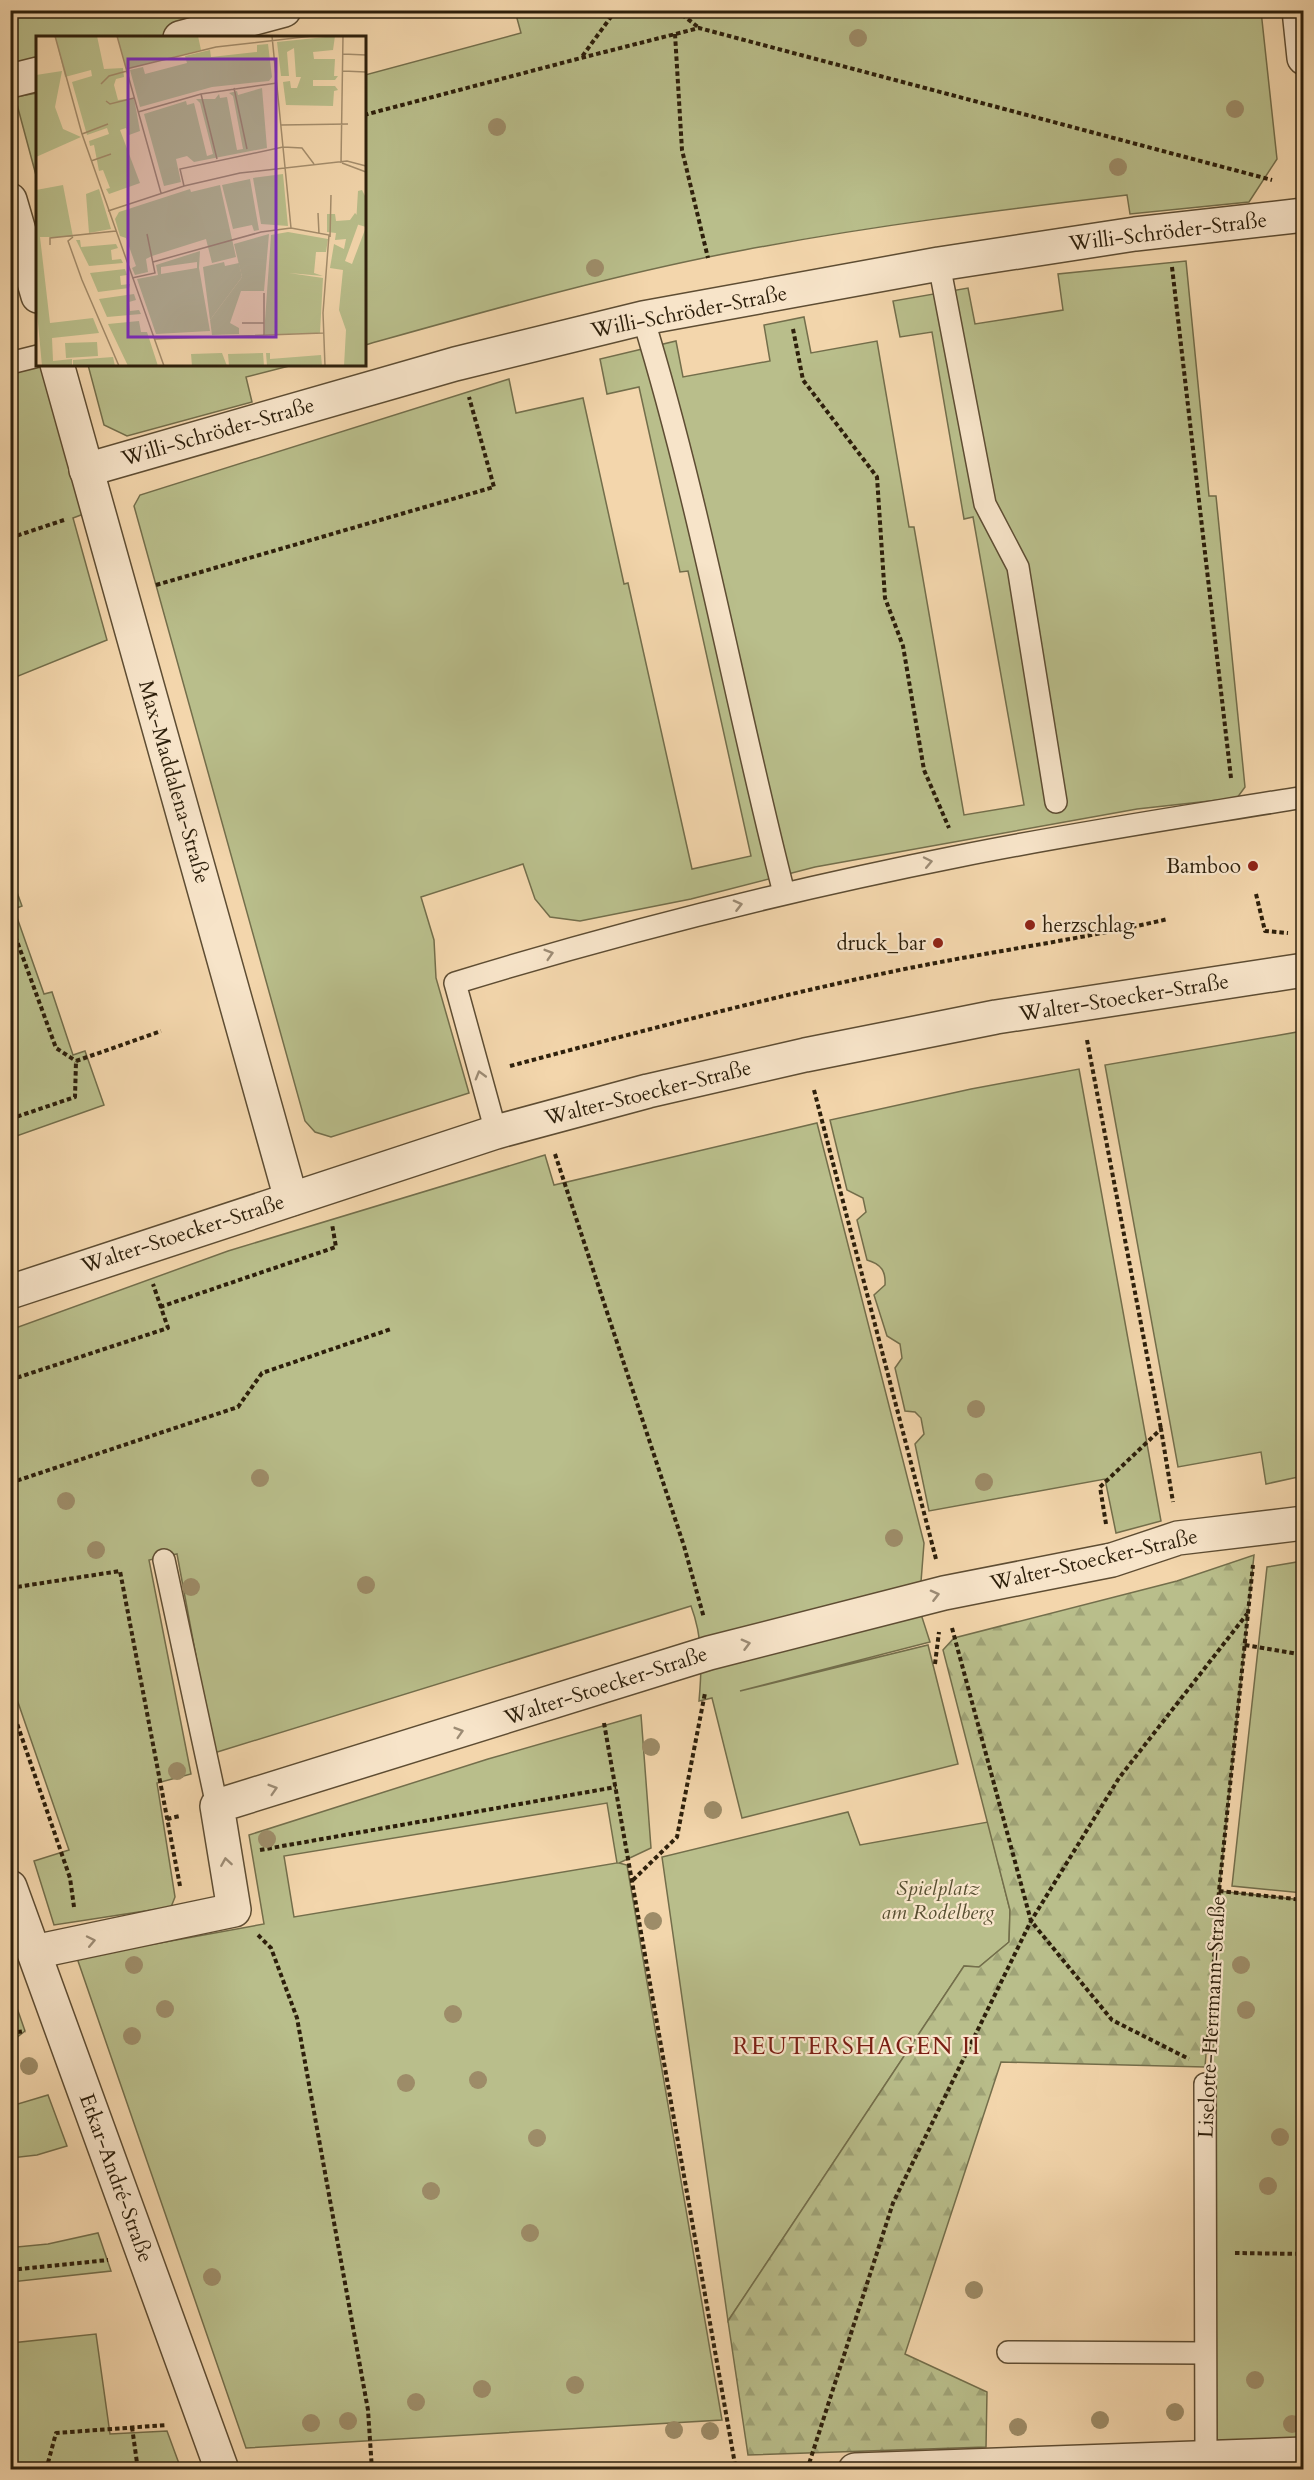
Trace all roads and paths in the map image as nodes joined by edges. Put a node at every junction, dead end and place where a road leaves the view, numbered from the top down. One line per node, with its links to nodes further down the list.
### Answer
1 (284, 10): 7 (street)
2 (616, 10): 8 (path)
3 (676, 10): 5 (path)
4 (1299, 10): 9 (street)
5 (699, 28): 6 (path); 13 (path)
6 (675, 34): 8 (path); 16 (path)
7 (187, 36)
8 (581, 58): 12 (path)
9 (1304, 58)
10 (36, 74): 11 (street)
11 (10, 81)
12 (366, 114)
13 (1276, 181)
14 (10, 200): 19 (street)
15 (1304, 215): 18 (street, Willi-Schröder-Straße)
16 (708, 258)
17 (1171, 260): 32 (path)
18 (939, 264): 20 (street, Willi-Schröder-Straße); 31 (lane)
19 (36, 290)
20 (643, 318): 26 (street, Willi-Schröder-Straße); 34 (lane)
21 (792, 322): 33 (path)
22 (36, 356): 23 (lane)
23 (10, 363)
24 (58, 366): 26 (street, Max-Maddalena-Straße)
25 (468, 396): 29 (path)
26 (86, 470): 29 (street, Max-Maddalena-Straße)
27 (73, 517): 28 (path)
28 (10, 538)
29 (121, 594): 48 (street, Max-Maddalena-Straße)
30 (1304, 797): 32 (lane)
31 (1056, 802)
32 (1235, 808): 33 (lane)
33 (962, 855): 34 (lane, one-way to 33)
34 (784, 893): 44 (lane, one-way to 34)
35 (1256, 894): 38 (path)
36 (1168, 919): 44 (path)
37 (10, 922): 43 (path)
38 (1294, 933)
39 (1304, 970): 40 (street, Walter-Stoecker-Straße)
40 (1080, 1004): 42 (street, Walter-Stoecker-Straße); 55 (path)
41 (161, 1031): 43 (path)
42 (805, 1055): 46 (street, Walter-Stoecker-Straße); 63 (path)
43 (76, 1061): 45 (path)
44 (480, 1077): 47 (lane)
45 (10, 1119)
46 (543, 1119): 47 (street, Walter-Stoecker-Straße); 66 (path)
47 (496, 1132): 48 (street, Walter-Stoecker-Straße)
48 (291, 1199): 51 (street, Walter-Stoecker-Straße)
49 (331, 1220): 52 (path)
50 (152, 1280): 52 (path)
51 (10, 1292)
52 (160, 1307): 54 (path)
53 (391, 1329): 56 (path)
54 (10, 1380)
55 (1161, 1429): 58 (path); 60 (path)
56 (10, 1484)
57 (1304, 1522): 58 (street, Walter-Stoecker-Straße)
58 (1178, 1538): 60 (street, Walter-Stoecker-Straße)
59 (164, 1560): 71 (lane)
60 (1113, 1560): 63 (street, Walter-Stoecker-Straße)
61 (1251, 1578): 64 (path, Liselotte-Herrmann-Straße)
62 (10, 1588): 75 (path)
63 (944, 1593): 66 (street, Walter-Stoecker-Straße, one-way to 63); 79 (path)
64 (1247, 1614): 65 (path, Liselotte-Herrmann-Straße); 79 (path)
65 (1245, 1645): 67 (path); 76 (path, Liselotte-Herrmann-Straße)
66 (709, 1653): 68 (street, Walter-Stoecker-Straße); 73 (path)
67 (1304, 1655)
68 (598, 1690): 70 (path); 71 (street, Walter-Stoecker-Straße, one-way to 68)
69 (10, 1703): 80 (path)
70 (616, 1787): 72 (path); 73 (path)
71 (217, 1806): 78 (street, one-way to 71)
72 (256, 1850)
73 (633, 1880): 97 (path)
74 (10, 1887): 81 (street, Etkar-André-Straße)
75 (180, 1890)
76 (1219, 1891): 77 (path); 82 (path, Liselotte-Herrmann-Straße)
77 (1304, 1900)
78 (234, 1910): 80 (street, one-way to 78); 96 (path)
79 (1031, 1921): 82 (path); 98 (path)
80 (79, 1944): 81 (street)
81 (34, 1952): 85 (street, Etkar-André-Straße)
82 (1205, 2076): 83 (lane, Liselotte-Herrmann-Straße)
83 (1205, 2252): 84 (path); 88 (lane, Liselotte-Herrmann-Straße)
84 (1304, 2254)
85 (144, 2255): 86 (path); 89 (street, Etkar-André-Straße)
86 (10, 2270)
87 (1008, 2352): 88 (lane)
88 (1205, 2353): 92 (lane, Liselotte-Herrmann-Straße)
89 (206, 2424): 90 (path); 95 (street, Etkar-André-Straße)
90 (132, 2427): 93 (path); 94 (path)
91 (1304, 2454): 92 (street)
92 (1206, 2457): 99 (street)
93 (46, 2469)
94 (138, 2469)
95 (222, 2469)
96 (372, 2469)
97 (736, 2469)
98 (807, 2469)
99 (855, 2469)

